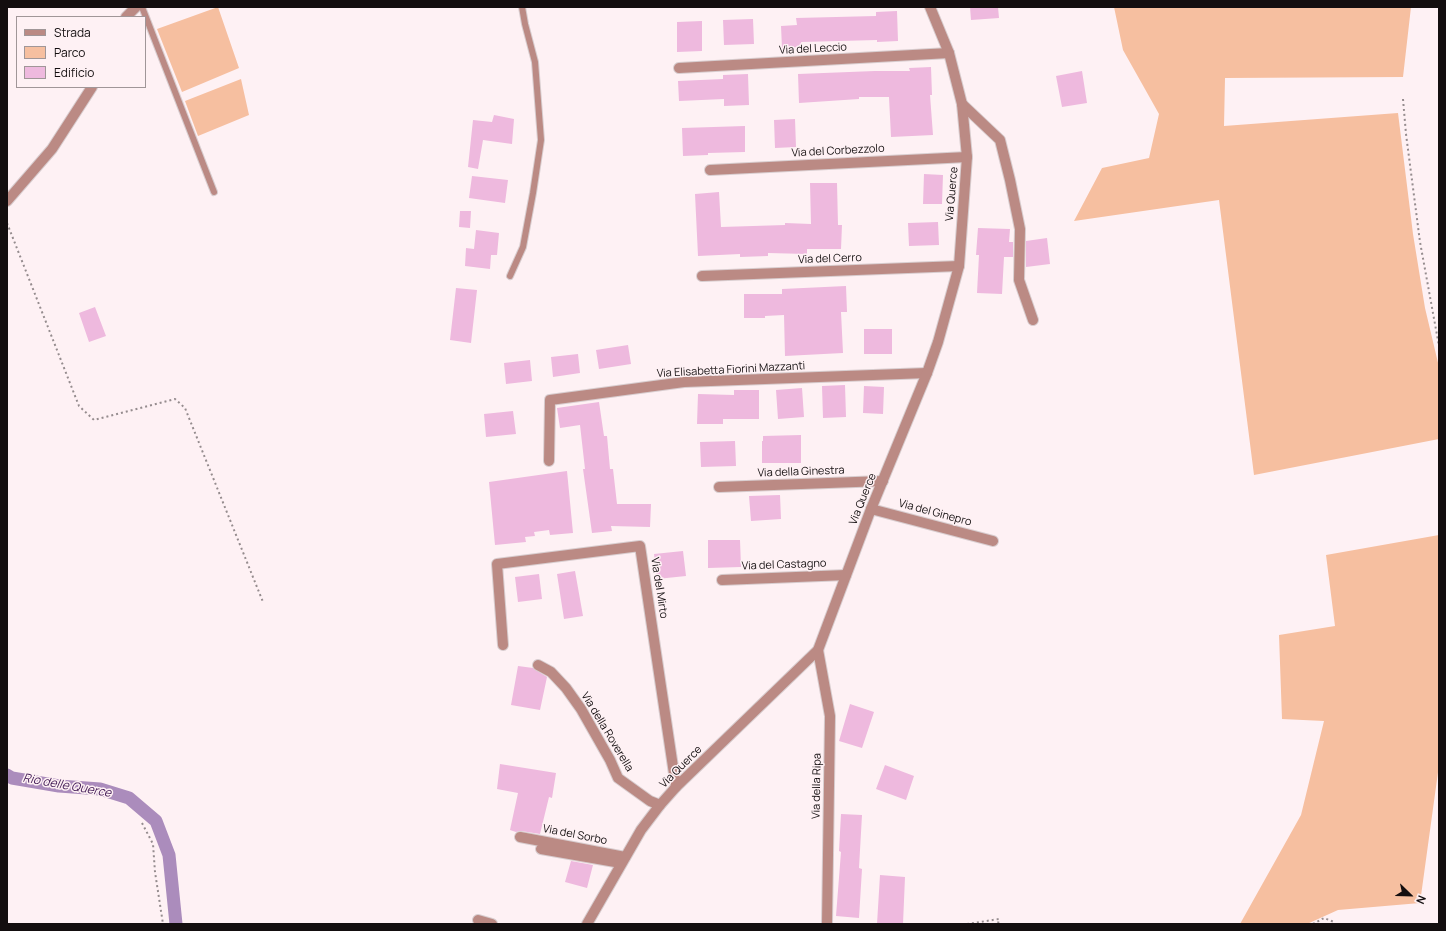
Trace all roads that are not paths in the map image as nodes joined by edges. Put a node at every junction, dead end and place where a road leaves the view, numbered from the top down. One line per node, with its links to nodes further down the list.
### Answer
1 (136, 7): 4 (street)
2 (522, 7): 15 (lane)
3 (930, 7): 6 (street, Via Querce)
4 (127, 16)
5 (146, 17): 12 (lane)
6 (948, 53): 7 (street, Via del Leccio); 9 (street, Via Querce)
7 (679, 68)
8 (91, 88): 13 (street)
9 (962, 104): 10 (street, Via Querce); 17 (street)
10 (967, 157): 11 (street, Via del Corbezzolo); 14 (street, Via Querce)
11 (710, 170)
12 (214, 192)
13 (7, 201)
14 (959, 266): 16 (street, Via del Cerro); 18 (street, Via Querce)
15 (510, 276)
16 (702, 276)
17 (1033, 320)
18 (927, 373): 19 (street, Via Elisabetta Fiorini Mazzanti); 20 (street, Via Querce)
19 (549, 461)
20 (883, 482): 21 (street, Via della Ginestra); 22 (street, Via Querce)
21 (719, 487)
22 (872, 509): 23 (street, Via del Ginepro); 24 (street, Via Querce)
23 (993, 541)
24 (846, 574): 25 (street, Via del Castagno); 27 (street, Via Querce)
25 (722, 580)
26 (503, 645): 29 (street, Via del Mirto)
27 (818, 650): 29 (street, Via Querce); 37 (street, Via della Ripa)
28 (538, 665): 30 (street, Via della Roverella)
29 (676, 787): 30 (street, Via Querce)
30 (660, 805): 33 (street, Via Querce)
31 (520, 837): 33 (street, Via del Sorbo)
32 (541, 849): 33 (street)
33 (623, 860): 36 (street, Via Querce)
34 (478, 920): 35 (street)
35 (492, 924)
36 (587, 924)
37 (827, 924)

